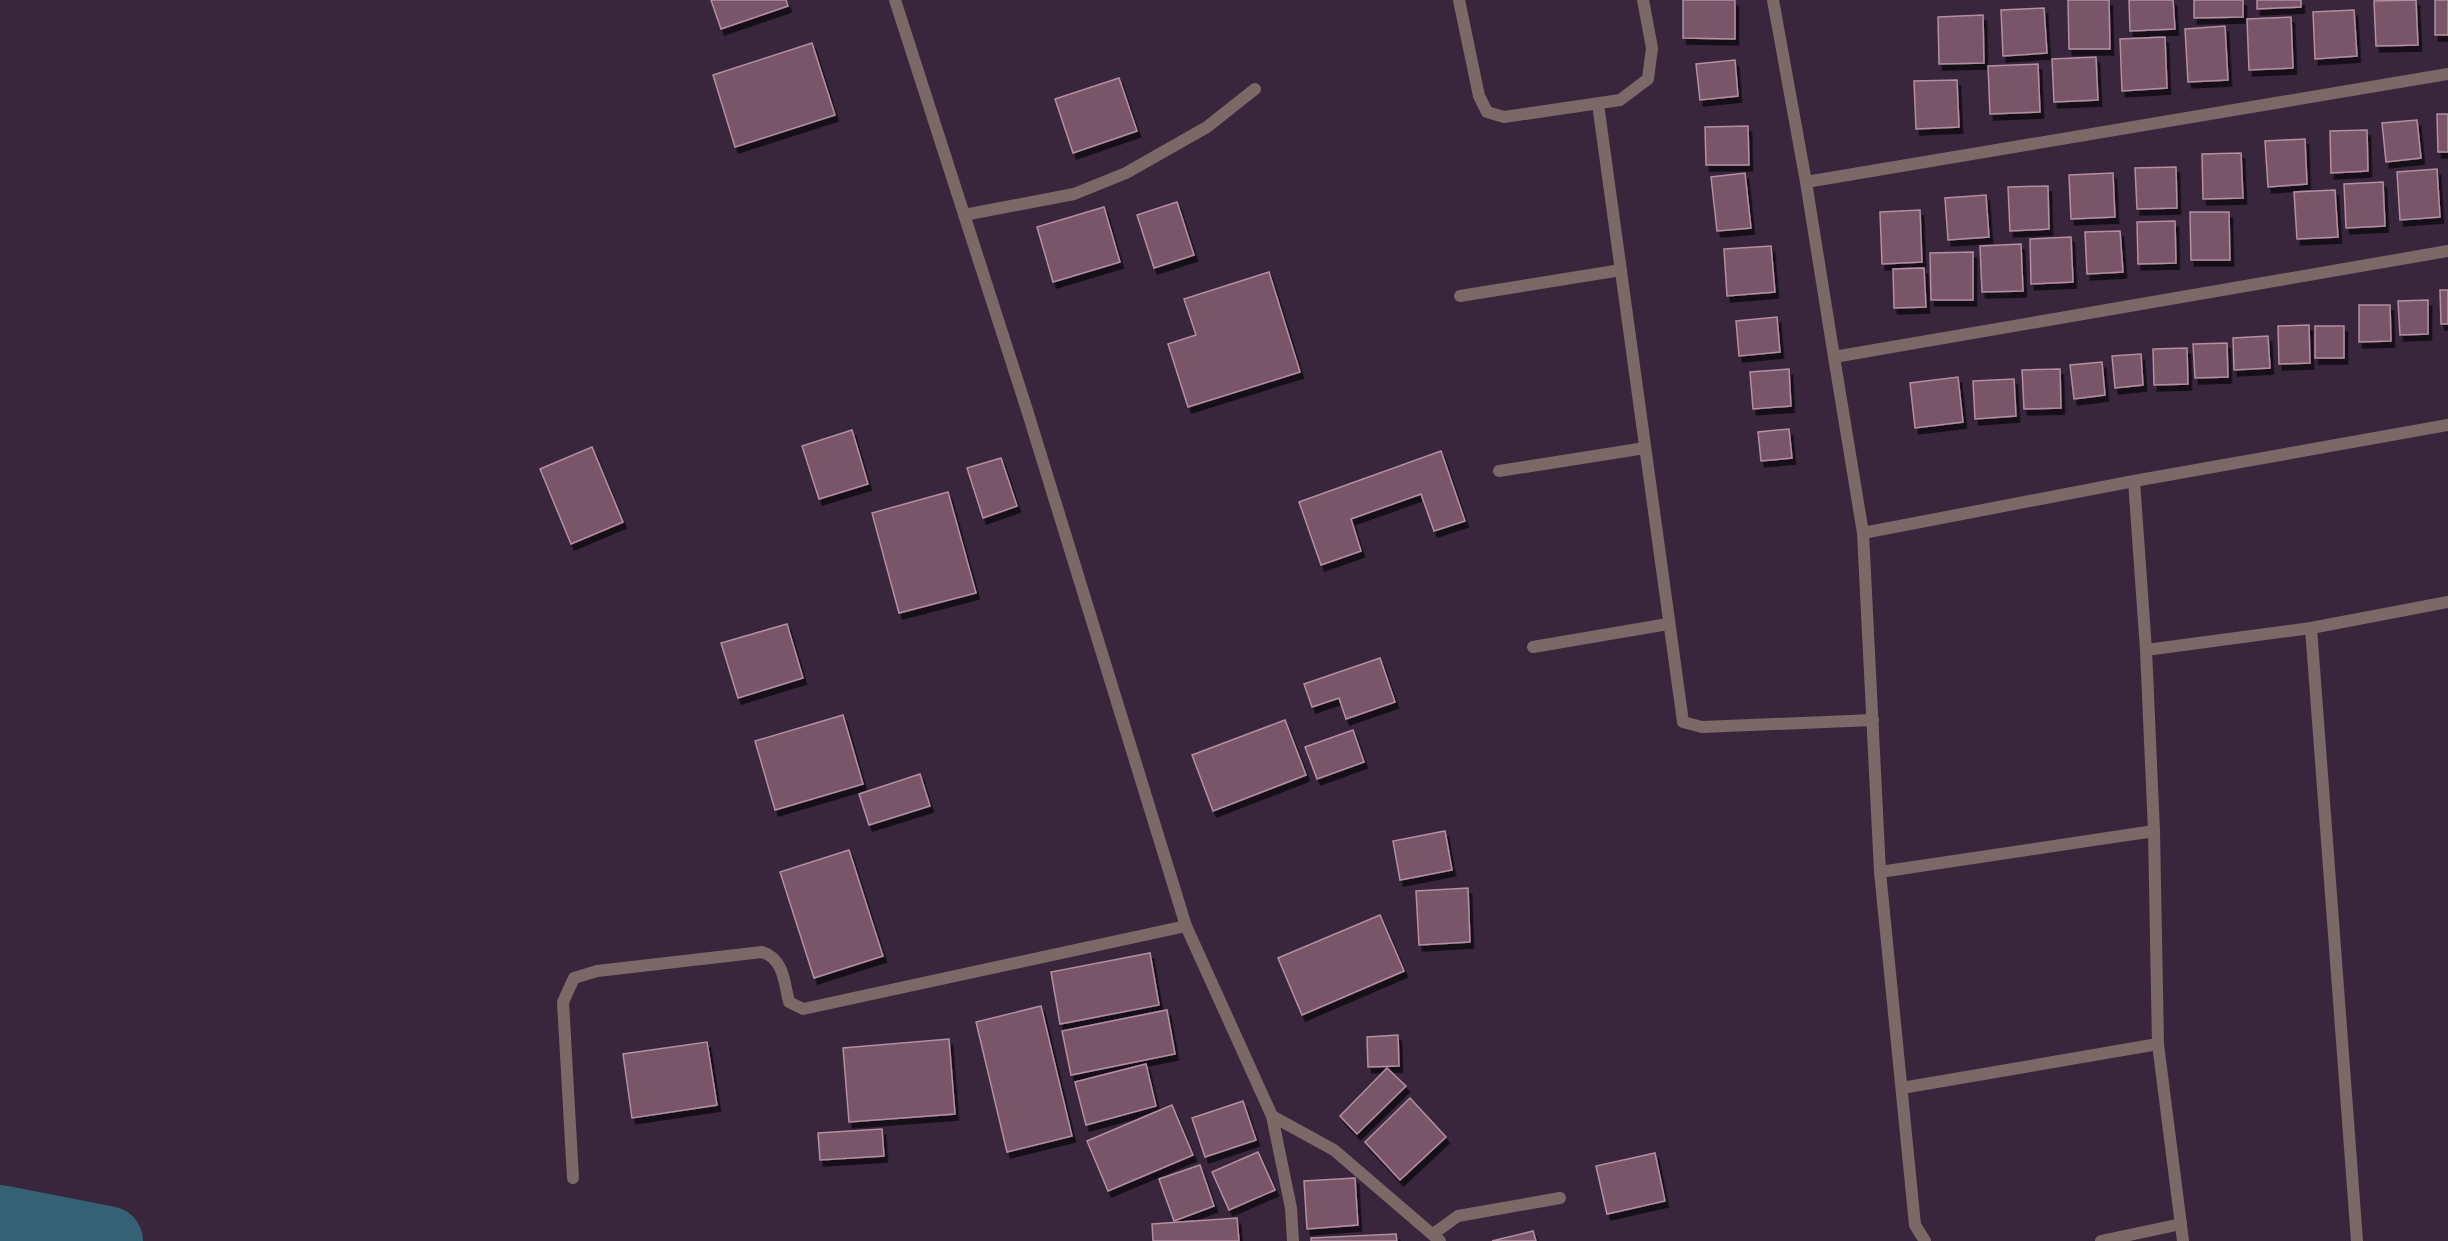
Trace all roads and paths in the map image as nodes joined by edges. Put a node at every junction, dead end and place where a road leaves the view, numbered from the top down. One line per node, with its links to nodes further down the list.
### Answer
1 (895, 0): 9 (street)
2 (1459, 0): 7 (street)
3 (1643, 0): 7 (street)
4 (1773, 0): 8 (street)
5 (2448, 74): 8 (street)
6 (1255, 89): 9 (street)
7 (1598, 104): 11 (street)
8 (1806, 182): 13 (street)
9 (964, 215): 27 (street)
10 (2448, 251): 13 (street)
11 (1621, 270): 12 (street); 15 (street)
12 (1460, 296)
13 (1834, 357): 18 (street)
14 (2448, 425): 17 (street)
15 (1645, 448): 16 (street); 20 (street)
16 (1499, 471)
17 (2134, 481): 18 (street); 23 (street)
18 (1863, 532): 24 (street)
19 (2448, 602): 21 (street)
20 (1668, 624): 22 (street); 24 (street)
21 (2311, 628): 23 (street); 39 (street)
22 (1533, 647)
23 (2146, 650): 25 (street)
24 (1873, 720): 26 (street)
25 (2154, 831): 26 (street); 28 (street)
26 (1880, 872): 29 (street)
27 (1186, 926): 30 (street); 31 (street)
28 (2158, 1044): 29 (street); 33 (street)
29 (1902, 1088): 36 (street)
30 (1272, 1116): 34 (street); 35 (street)
31 (573, 1178)
32 (1560, 1198): 34 (street)
33 (2181, 1224): 37 (street); 38 (street)
34 (1437, 1237)
35 (1293, 1241)
36 (1925, 1241)
37 (2101, 1241)
38 (2183, 1241)
39 (2357, 1241)

